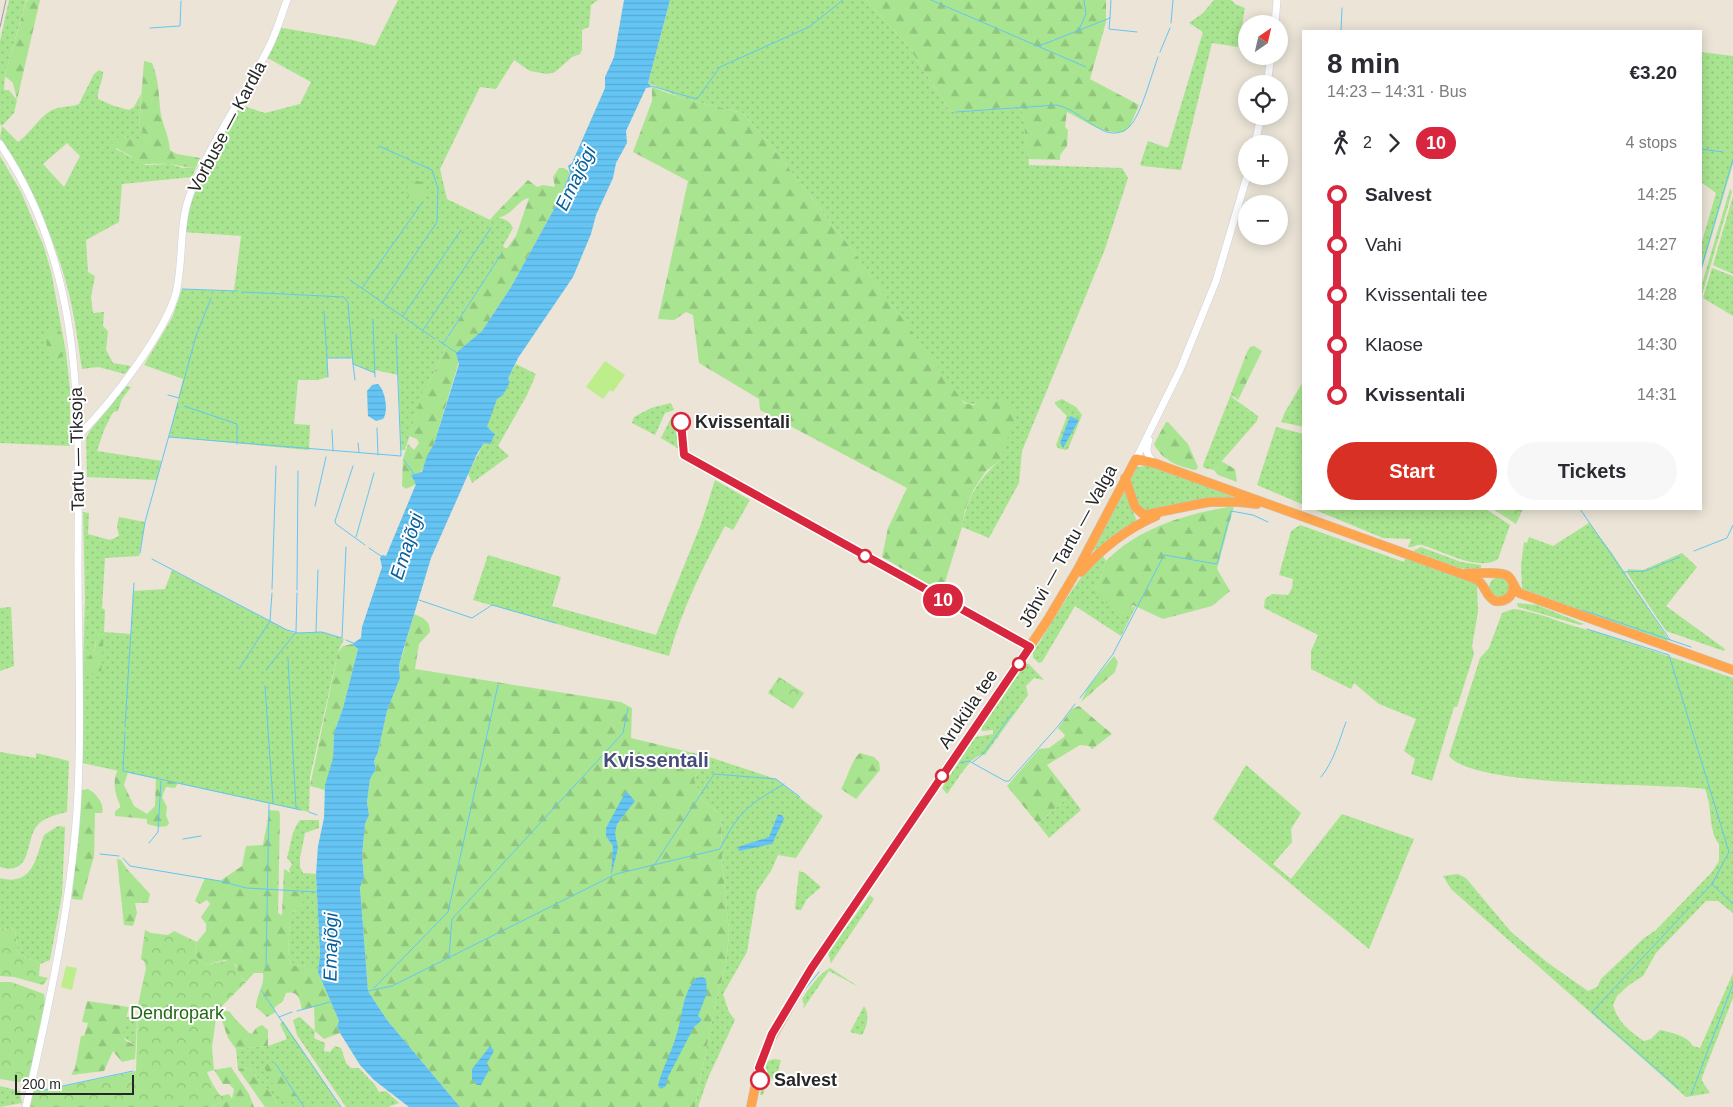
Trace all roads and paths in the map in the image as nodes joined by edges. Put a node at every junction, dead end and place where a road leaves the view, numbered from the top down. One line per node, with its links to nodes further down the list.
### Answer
1 (287, 0): 7 (main road, Vorbuse — Kardla)
2 (1277, 0): 3 (main road)
3 (1276, 15)
4 (0, 144): 7 (main road, Tartu — Tiksoja)
5 (1244, 185): 6 (main road)
6 (1162, 408): 8 (main road); 9 (main road)
7 (78, 434): 22 (main road, Tartu — Tiksoja)
8 (1136, 458): 9 (highway, Jõhvi — Tartu — Valga); 10 (highway, Jõhvi — Tartu — Valga)
9 (1154, 463): 12 (highway, Jõhvi — Tartu — Valga)
10 (1125, 478): 11 (highway); 18 (highway, Jõhvi — Tartu — Valga)
11 (1176, 508): 12 (highway); 18 (highway)
12 (1290, 512): 13 (highway, Jõhvi — Tartu — Valga)
13 (1445, 568): 14 (highway, Jõhvi — Tartu — Valga); 16 (highway, Jõhvi — Tartu — Valga)
14 (1492, 575): 15 (highway, Jõhvi — Tartu — Valga); 16 (highway)
15 (1513, 586): 17 (highway); 19 (highway, Jõhvi — Tartu — Valga)
16 (1485, 588): 17 (highway, Jõhvi — Tartu — Valga)
17 (1507, 599): 19 (highway, Jõhvi — Tartu — Valga)
18 (1060, 600): 20 (highway, Jõhvi — Tartu — Valga)
19 (1558, 608): 21 (highway, Jõhvi — Tartu — Valga)
20 (1030, 647): 23 (highway, Aruküla tee)
21 (1733, 670)
22 (26, 1107)
23 (751, 1107)

